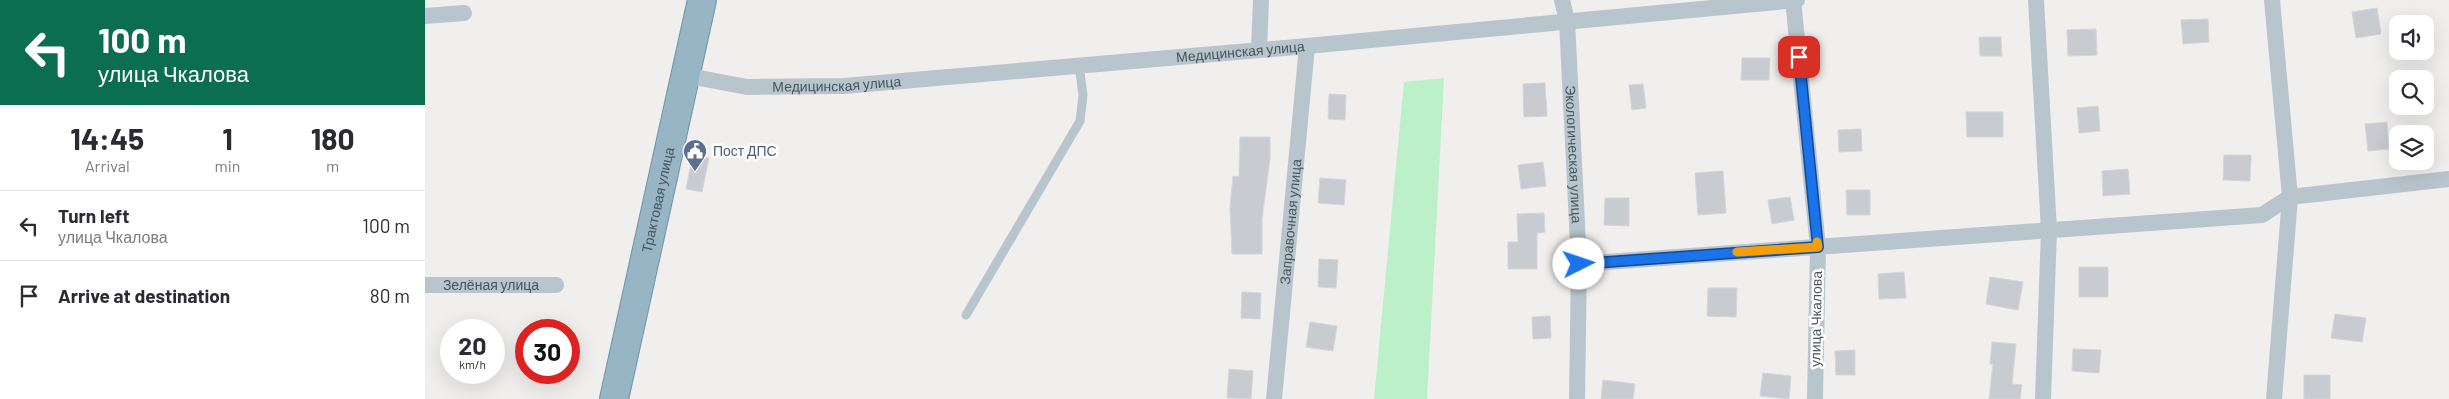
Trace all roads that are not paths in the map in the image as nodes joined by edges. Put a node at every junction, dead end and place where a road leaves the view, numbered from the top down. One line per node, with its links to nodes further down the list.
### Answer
1 (702, 0): 13 (highway, Трактовая улица)
2 (1261, 0): 11 (street)
3 (1562, 0): 9 (street, Экологическая улица)
4 (1795, 0): 9 (street, Медицинская улица); 17 (street, улица Чкалова)
5 (2036, 0): 16 (street)
6 (2272, 0): 15 (street)
7 (464, 13): 8 (street)
8 (425, 16)
9 (1567, 20): 10 (street, Медицинская улица); 18 (street, Экологическая улица)
10 (1307, 46): 11 (street, Медицинская улица); 23 (street, Заправочная улица)
11 (1259, 50): 12 (street, Медицинская улица)
12 (1079, 65): 13 (street, Медицинская улица); 21 (lane)
13 (683, 76): 22 (highway, Трактовая улица)
14 (2449, 179): 15 (street)
15 (2290, 197): 16 (street); 27 (street)
16 (2049, 230): 17 (street); 26 (street)
17 (1818, 247): 18 (street); 25 (street, улица Чкалова)
18 (1579, 264): 24 (street, Экологическая улица)
19 (425, 285): 20 (street, Зелёная улица)
20 (556, 285)
21 (966, 315)
22 (614, 399)
23 (1275, 399)
24 (1577, 399)
25 (1815, 399)
26 (2043, 399)
27 (2274, 399)

